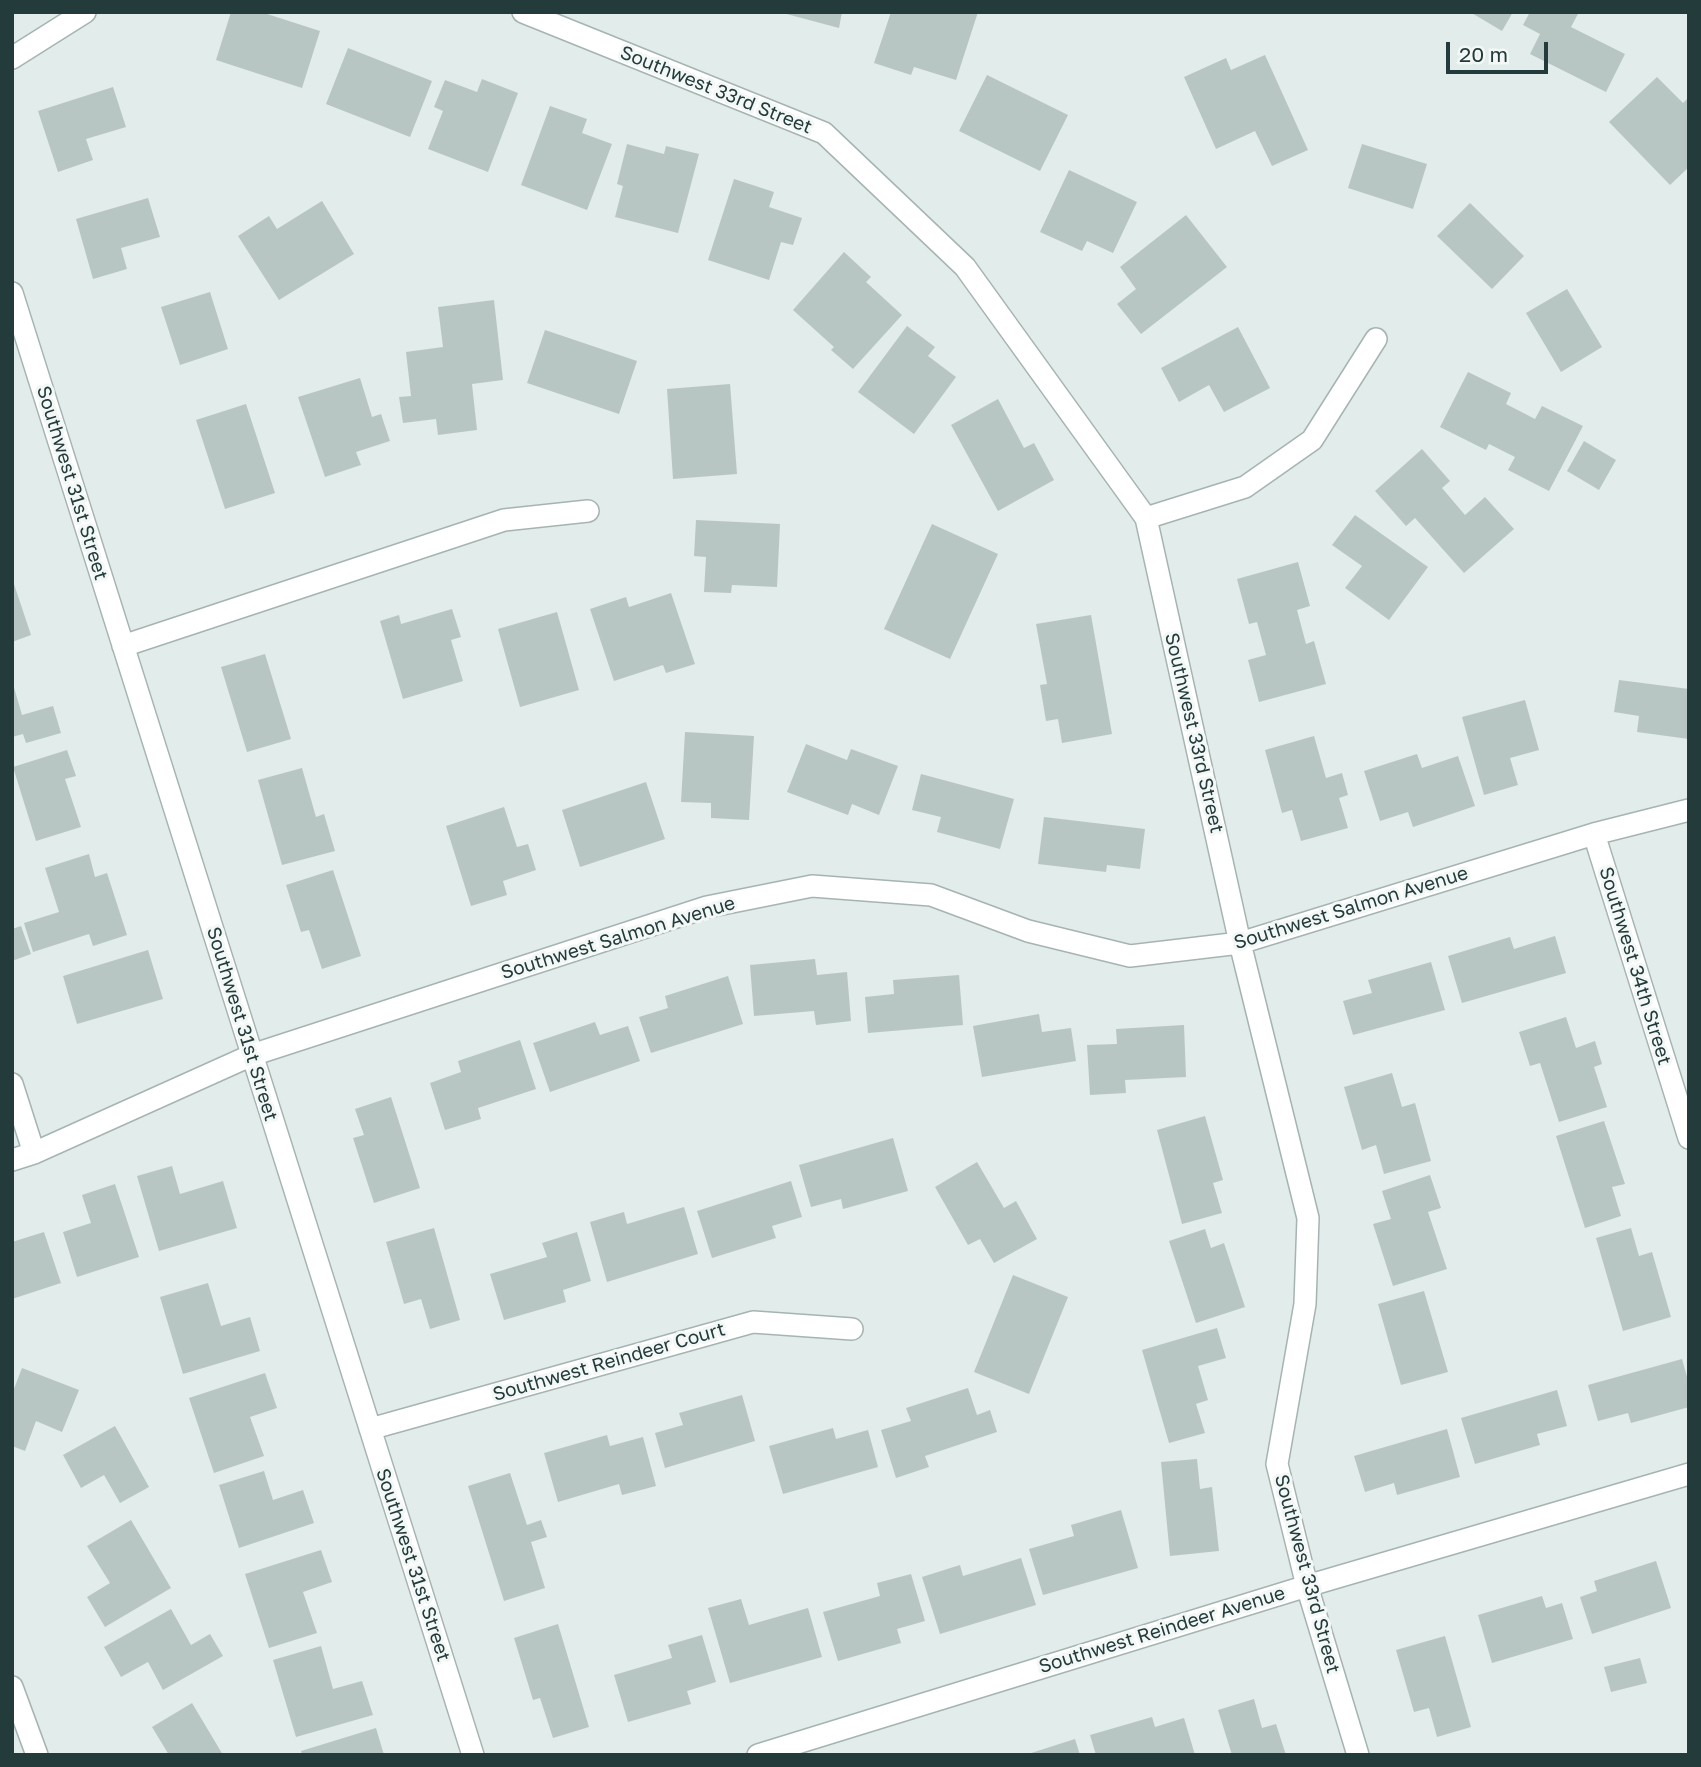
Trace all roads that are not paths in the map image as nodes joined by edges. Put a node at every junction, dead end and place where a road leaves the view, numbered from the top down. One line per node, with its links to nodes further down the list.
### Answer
1 (85, 12): 3 (street)
2 (523, 12): 7 (street, Southwest 33rd Street)
3 (12, 58)
4 (12, 293): 8 (street, Southwest 31st Street)
5 (1377, 339): 7 (street)
6 (588, 510): 8 (street)
7 (1146, 518): 11 (street, Southwest 33rd Street)
8 (123, 646): 12 (street, Southwest 31st Street)
9 (1689, 810): 10 (street, Southwest Salmon Avenue)
10 (1594, 834): 11 (street, Southwest Salmon Avenue); 14 (street, Southwest 34th Street)
11 (1240, 943): 12 (street, Southwest Salmon Avenue); 20 (street, Southwest 33rd Street)
12 (252, 1055): 15 (street, Southwest Salmon Avenue); 18 (street, Southwest 31st Street)
13 (12, 1084): 15 (street)
14 (1689, 1138)
15 (34, 1153): 16 (street, Southwest Salmon Avenue)
16 (12, 1160)
17 (852, 1329): 18 (street, Southwest Reindeer Court)
18 (370, 1429): 23 (street, Southwest 31st Street)
19 (1689, 1474): 20 (street, Southwest Reindeer Avenue)
20 (1307, 1586): 24 (street, Southwest Reindeer Avenue); 25 (street, Southwest 33rd Street)
21 (12, 1687): 22 (street)
22 (37, 1755)
23 (473, 1755)
24 (758, 1755)
25 (1359, 1755)

